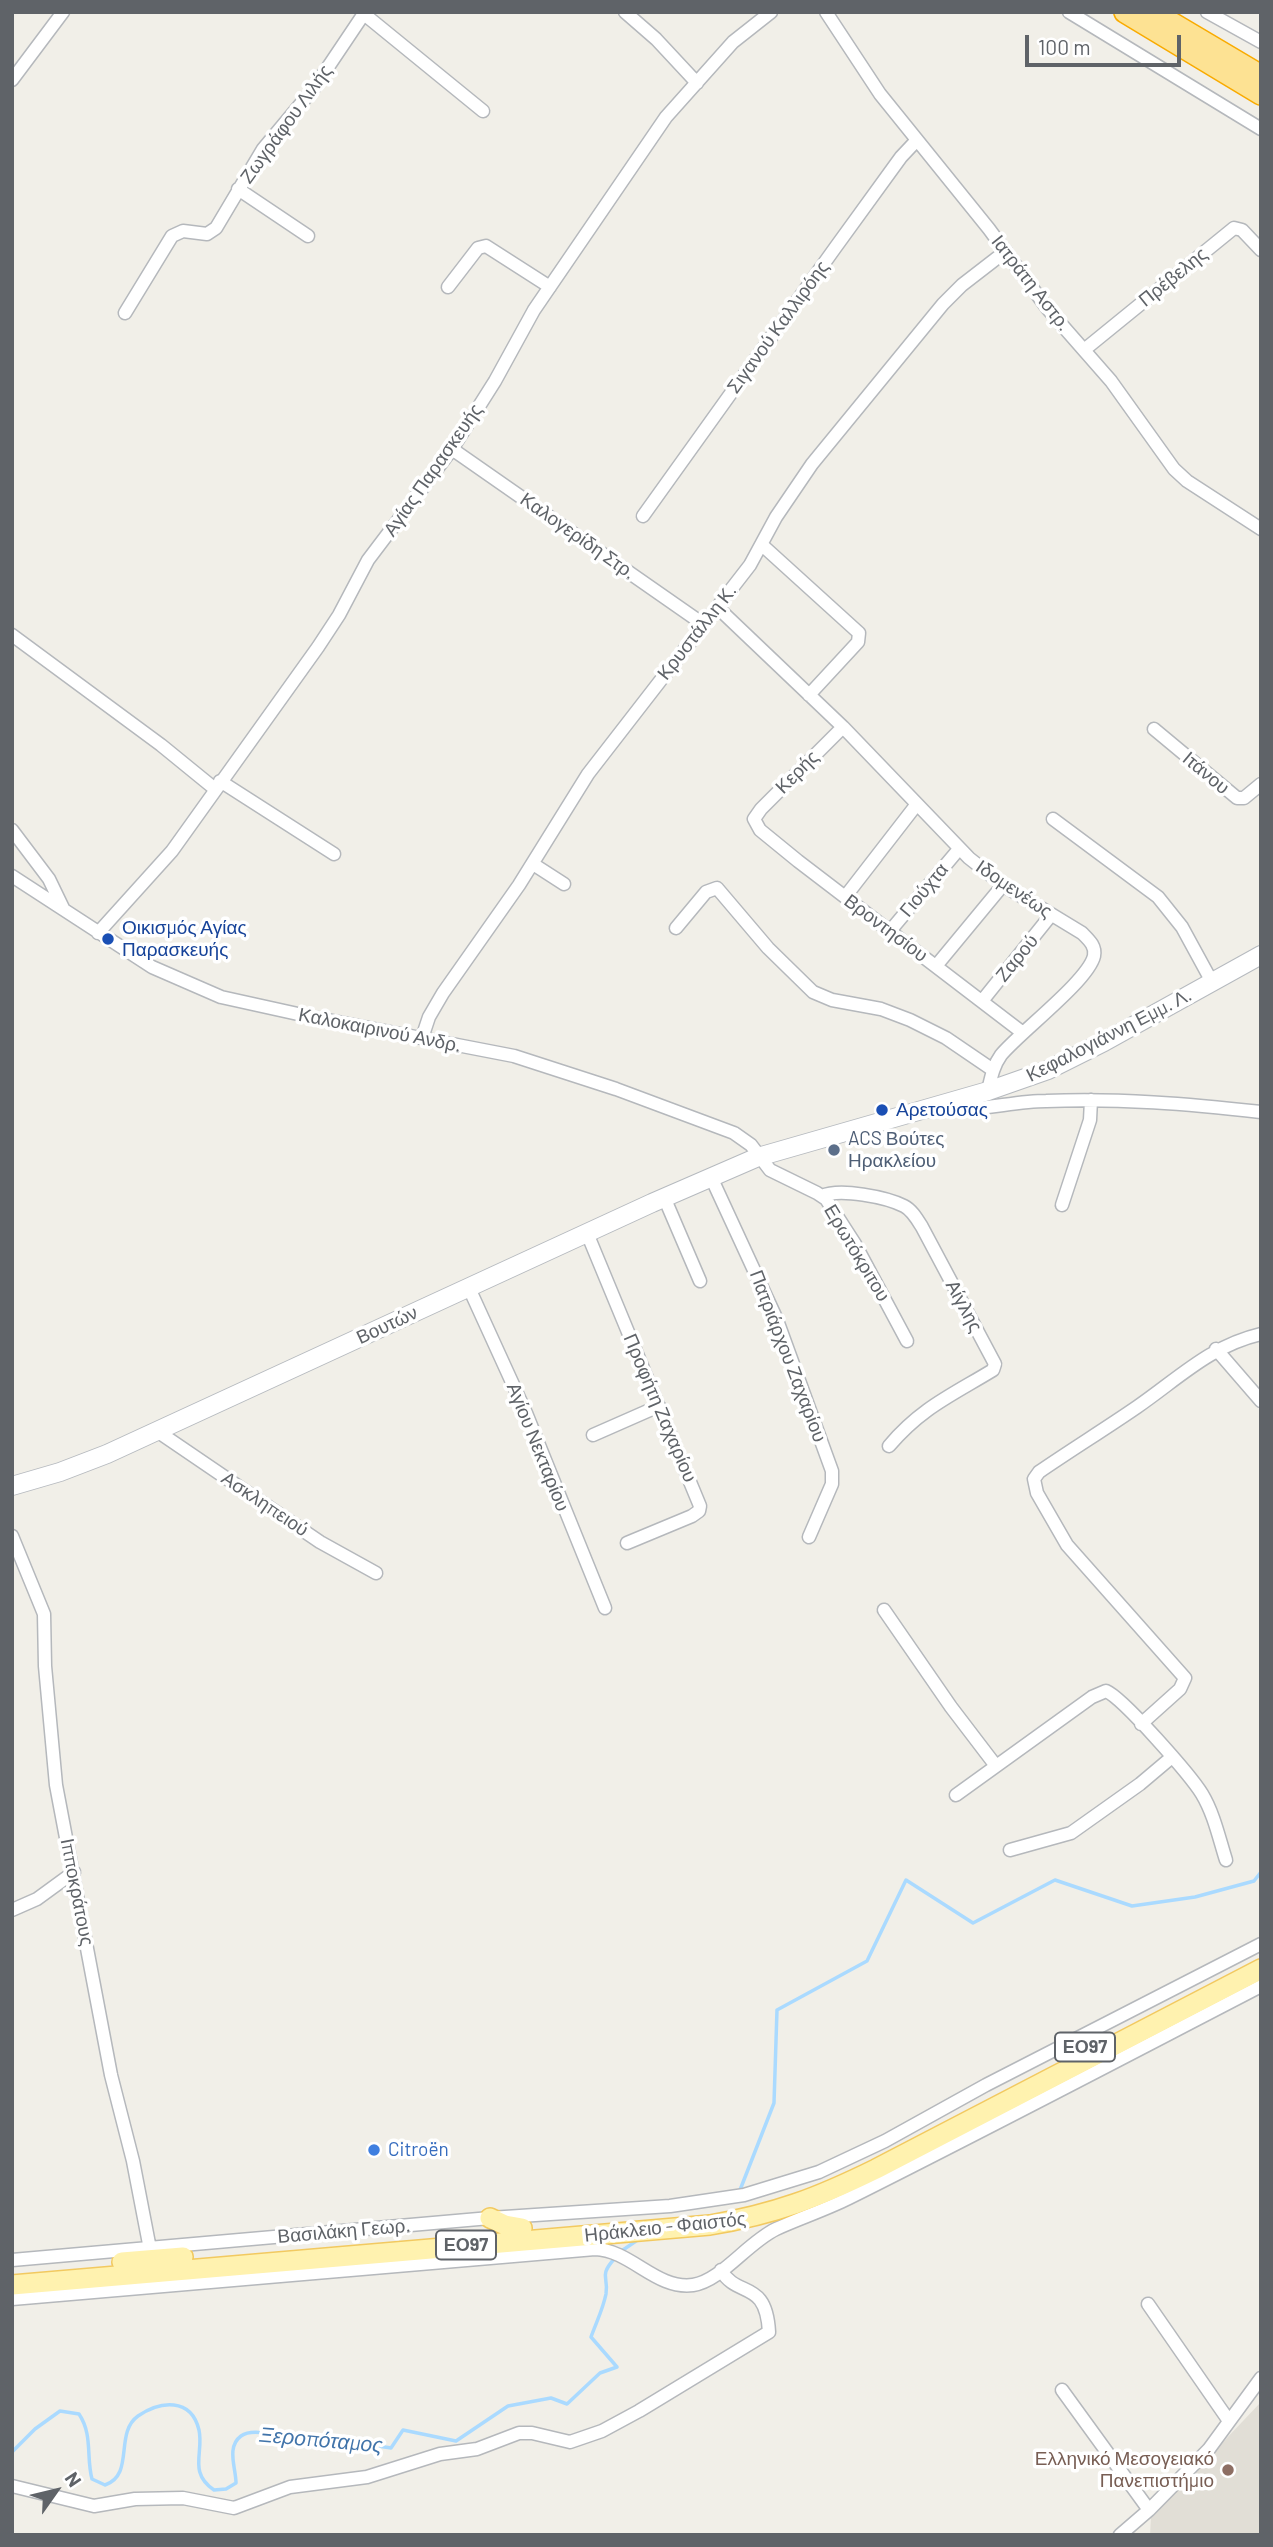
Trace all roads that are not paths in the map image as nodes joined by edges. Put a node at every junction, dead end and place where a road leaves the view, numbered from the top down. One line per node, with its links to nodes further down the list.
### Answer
1 (63, 12): 12 (street)
2 (625, 12): 13 (street)
3 (771, 12): 13 (street, Αγίας Παρασκευής)
4 (826, 12): 17 (street, Ιατράτη Αστρ.)
5 (1069, 12): 16 (street)
6 (1125, 12): 14 (highway)
7 (1153, 12): 11 (highway)
8 (1208, 12): 10 (street)
9 (365, 13): 15 (street); 18 (street, Ζωγράφου Λιλής)
10 (1261, 43)
11 (1261, 76)
12 (12, 80)
13 (697, 83): 23 (street, Αγίας Παρασκευής)
14 (1261, 94)
15 (483, 111)
16 (1261, 129)
17 (917, 140): 21 (street, Ιατράτη Αστρ.); 27 (street, Σιγανού Καλλιρόης)
18 (238, 189): 19 (street); 24 (street, Ζωγράφου Λιλής)
19 (308, 236)
20 (1261, 250): 25 (street, Πρέβελης)
21 (1006, 251): 25 (street, Ιατράτη Αστρ.); 29 (street, Κρυστάλλη Κ.)
22 (448, 287): 23 (street)
23 (550, 288): 26 (street, Αγίας Παρασκευής)
24 (125, 313)
25 (1084, 350): 28 (street, Ιατράτη Αστρ.)
26 (452, 449): 31 (street, Καλογερίδη Στρ.); 37 (street, Αγίας Παρασκευής)
27 (643, 516)
28 (1261, 529)
29 (762, 545): 30 (street, Κρυστάλλη Κ.); 33 (street)
30 (717, 607): 31 (street, Κρυστάλλη Κ.); 33 (street, Ιδομενέως)
31 (703, 624): 44 (street, Κρυστάλλη Κ.)
32 (12, 635): 37 (street)
33 (809, 695): 34 (street, Ιδομενέως)
34 (843, 727): 38 (street, Ιδομενέως); 39 (street, Κερής)
35 (1154, 729): 36 (street, Ιτάνου)
36 (1261, 784)
37 (218, 785): 43 (street); 53 (street, Αγίας Παρασκευής)
38 (917, 804): 42 (street, Ιδομενέως); 48 (street)
39 (754, 819): 48 (street, Βροντησίου)
40 (1053, 819): 56 (street)
41 (12, 830): 49 (street)
42 (959, 849): 47 (street, Ιδομενέως); 52 (street, Γιούχτα)
43 (334, 854)
44 (533, 864): 46 (street); 59 (street, Κρυστάλλη Κ.)
45 (12, 876): 49 (street, Καλοκαιρινού Ανδρ.)
46 (564, 884)
47 (1003, 885): 50 (street, Ιδομενέως); 55 (street)
48 (845, 897): 52 (street, Βροντησίου)
49 (65, 911): 53 (street, Καλοκαιρινού Ανδρ.)
50 (1051, 915): 57 (street, Ζαρού); 58 (street, Ιδομενέως)
51 (676, 928): 60 (street)
52 (890, 931): 55 (street, Βροντησίου)
53 (98, 933): 59 (street, Καλοκαιρινού Ανδρ.)
54 (1261, 955): 56 (main road, Κεφαλογιάννη Εμμ. Λ.)
55 (936, 967): 57 (street, Βροντησίου)
56 (1212, 982): 61 (main road, Κεφαλογιάννη Εμμ. Λ.)
57 (982, 1001): 58 (street, Βροντησίου)
58 (1023, 1033): 60 (street, Ιδομενέως)
59 (422, 1038): 65 (street, Καλοκαιρινού Ανδρ.)
60 (993, 1070): 61 (street, Ιδομενέως)
61 (988, 1091): 62 (main road, Κεφαλογιάννη Εμμ. Λ.)
62 (955, 1100): 63 (street); 65 (main road, Κεφαλογιάννη Εμμ. Λ.)
63 (1091, 1100): 64 (street); 69 (street)
64 (1261, 1112)
65 (758, 1157): 66 (main road, Βουτών); 67 (street, Ερωτόκριτου)
66 (711, 1177): 68 (main road, Βουτών); 83 (street, Πατριάρχου Ζαχαρίου)
67 (822, 1196): 74 (street, Ερωτόκριτου); 80 (street, Αίγλης)
68 (664, 1197): 70 (main road, Βουτών); 71 (street)
69 (1062, 1205)
70 (587, 1233): 72 (main road, Βουτών); 77 (street, Προφήτη Ζαχαρίου)
71 (700, 1281)
72 (469, 1287): 78 (main road, Βουτών); 86 (street, Αγίου Νεκταρίου)
73 (1261, 1334): 75 (street)
74 (907, 1341)
75 (1216, 1349): 76 (street); 88 (street)
76 (1261, 1401)
77 (659, 1406): 79 (street); 84 (street, Προφήτη Ζαχαρίου)
78 (157, 1431): 81 (main road, Βουτών); 85 (street, Ασκληπειού)
79 (593, 1435)
80 (889, 1446)
81 (12, 1486)
82 (12, 1536): 94 (street, Ιπποκράτους)
83 (809, 1537)
84 (627, 1543)
85 (376, 1573)
86 (605, 1608)
87 (884, 1610): 90 (street)
88 (1141, 1724): 89 (street); 90 (street)
89 (1172, 1757): 92 (street); 93 (street)
90 (996, 1766): 91 (street)
91 (956, 1795)
92 (1010, 1850)
93 (1227, 1860)
94 (74, 1872): 95 (street); 107 (street, Ιπποκράτους)
95 (12, 1910)
96 (1261, 1944): 100 (street)
97 (1261, 1956): 101 (main road, Ηράκλειο - Φαιστός / ΕΟ97)
98 (1261, 1969): 101 (main road, Ηράκλειο - Φαιστός / ΕΟ97)
99 (1261, 1986): 102 (street)
100 (923, 2120): 101 (street); 101 (street)
101 (900, 2149): 102 (street); 102 (street); 103 (street, Βασιλάκη Γεωρ.); 104 (street); 105 (main road, Ηράκλειο - Φαιστός / ΕΟ97); 106 (main road, Ηράκλειο - Φαιστός / ΕΟ97)
102 (936, 2154)
103 (490, 2218): 106 (main road); 107 (street, Βασιλάκη Γεωρ.)
104 (802, 2218): 105 (main road); 109 (street)
105 (710, 2225): 111 (main road, Ηράκλειο - Φαιστός / ΕΟ97)
106 (522, 2228): 110 (main road, Ηράκλειο - Φαιστός / ΕΟ97)
107 (150, 2249): 108 (street, Βασιλάκη Γεωρ.)
108 (12, 2260)
109 (721, 2270): 113 (street, Βασιλάκη Γεωρ.); 119 (street)
110 (12, 2272)
111 (116, 2276): 112 (main road, Ηράκλειο - Φαιστός / ΕΟ97); 113 (main road)
112 (12, 2285)
113 (86, 2293): 114 (street, Βασιλάκη Γεωρ.)
114 (12, 2299)
115 (1148, 2304): 118 (street)
116 (1261, 2378): 118 (street)
117 (1062, 2390): 120 (street)
118 (1229, 2421): 120 (street)
119 (12, 2486)
120 (1149, 2510): 121 (street)
121 (1120, 2535)

